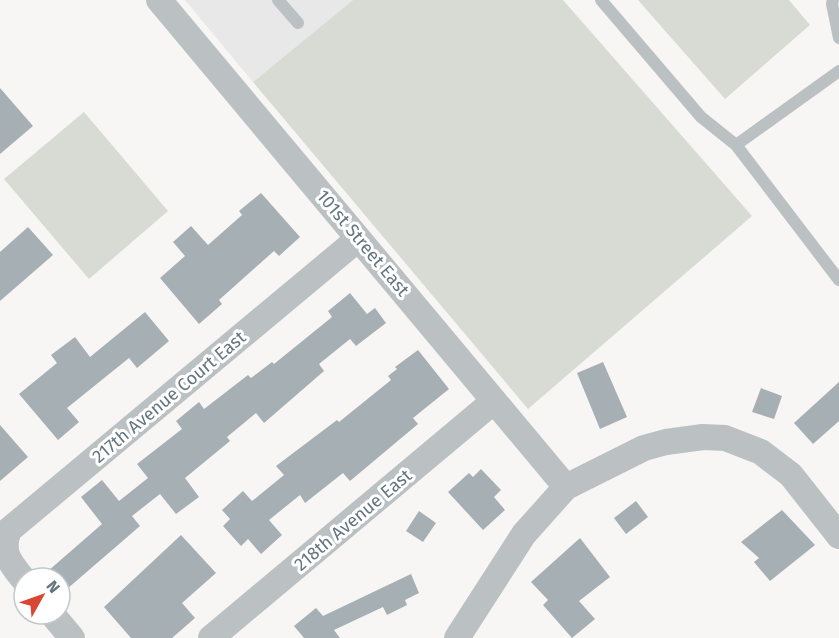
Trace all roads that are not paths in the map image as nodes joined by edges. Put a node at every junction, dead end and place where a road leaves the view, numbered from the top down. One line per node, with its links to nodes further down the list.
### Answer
1 (159, 0): 9 (street, 101st Street East)
2 (278, 0): 5 (lane)
3 (601, 0): 8 (lane)
4 (834, 0): 6 (lane)
5 (298, 23)
6 (839, 38)
7 (839, 71): 8 (lane)
8 (736, 145): 10 (lane)
9 (358, 239): 11 (street, 101st Street East); 14 (street, 217th Avenue Court East)
10 (839, 280)
11 (494, 401): 12 (street, 101st Street East); 17 (street, 218th Avenue East)
12 (566, 487): 13 (street); 18 (street)
13 (839, 536)
14 (14, 566)
15 (62, 626): 16 (street)
16 (72, 638)
17 (211, 638)
18 (458, 638)

